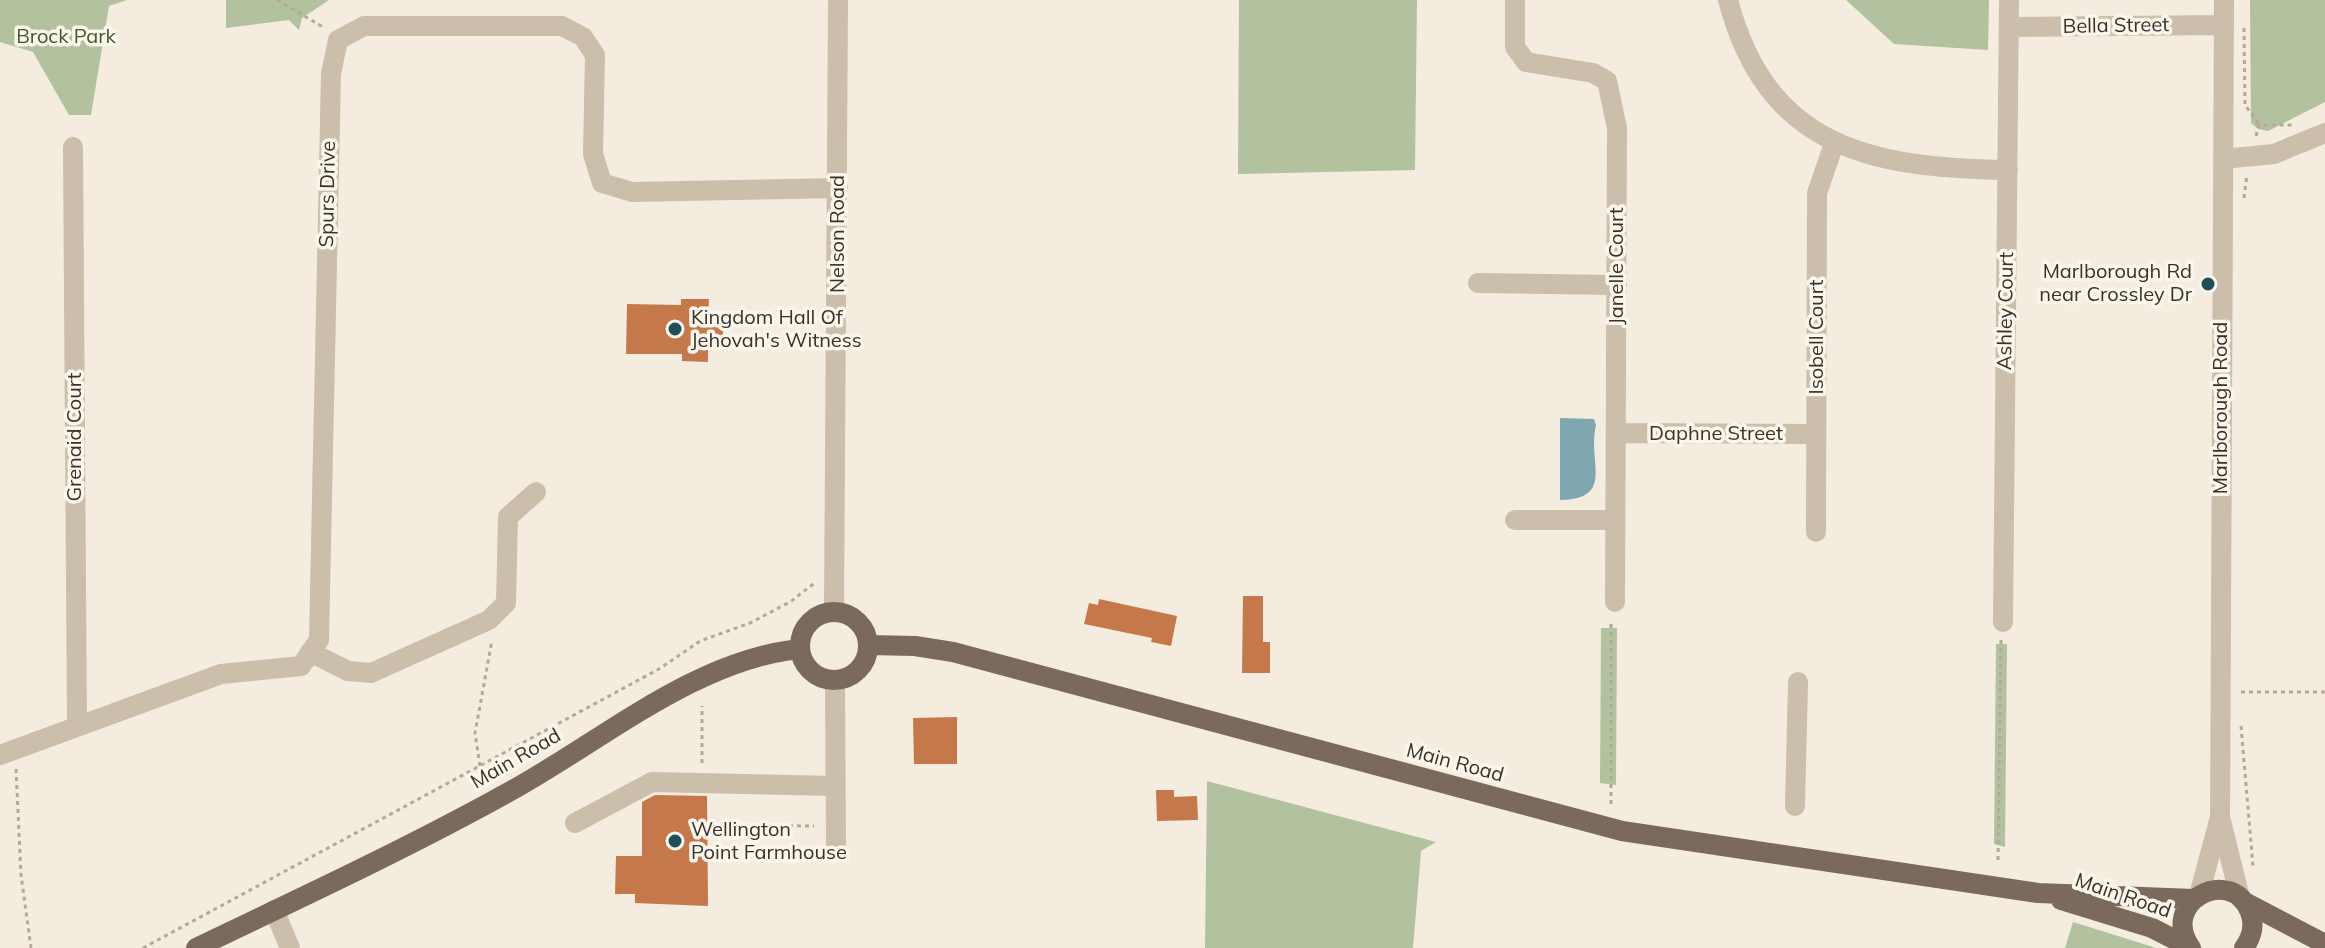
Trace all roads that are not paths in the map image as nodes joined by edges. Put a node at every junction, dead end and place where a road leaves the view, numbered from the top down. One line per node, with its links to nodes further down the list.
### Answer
1 (838, 0): 13 (street, Nelson Road)
2 (1515, 0): 15 (street, Janelle Court)
3 (1728, 0): 9 (street)
4 (2009, 0): 7 (street, Ashley Court)
5 (2224, 0): 6 (street, Marlborough Road)
6 (2223, 25): 7 (street, Bella Street); 11 (street, Marlborough Road)
7 (2009, 27): 12 (street, Ashley Court)
8 (2325, 133): 11 (street)
9 (1834, 144): 12 (street); 17 (street, Isobell Court)
10 (73, 147): 30 (street, Grenaid Court)
11 (2223, 159): 34 (street, Marlborough Road)
12 (2008, 170): 24 (street, Ashley Court)
13 (838, 188): 23 (street, Nelson Road); 27 (street, Spurs Drive)
14 (1478, 283): 15 (street)
15 (1617, 285): 16 (street, Janelle Court)
16 (1616, 433): 17 (street, Daphne Street); 20 (street, Janelle Court)
17 (1816, 434): 21 (street, Isobell Court)
18 (536, 492): 27 (street)
19 (1515, 520): 20 (street)
20 (1615, 520): 22 (street, Janelle Court)
21 (1816, 532)
22 (1615, 602)
23 (834, 612): 25 (main road); 26 (main road)
24 (2003, 622)
25 (868, 645): 28 (main road); 37 (main road, Main Road)
26 (800, 649): 28 (main road); 40 (main road, Main Road)
27 (310, 652): 30 (street)
28 (835, 681): 32 (street)
29 (1798, 682): 33 (street)
30 (77, 727): 31 (street)
31 (8, 752)
32 (835, 786): 35 (street); 36 (street)
33 (1795, 806)
34 (2220, 817): 38 (street, Marlborough Road); 39 (street, Marlborough Road)
35 (575, 823)
36 (836, 843)
37 (2038, 893): 38 (main road, Main Road); 45 (main road, Main Road)
38 (2197, 897): 39 (main road, Main Road); 45 (main road)
39 (2242, 900): 41 (main road); 46 (main road)
40 (266, 914): 42 (main road, Main Road); 43 (main road, Main Road); 44 (street)
41 (2325, 944)
42 (196, 948)
43 (211, 948)
44 (290, 948)
45 (2191, 948)
46 (2244, 948)

